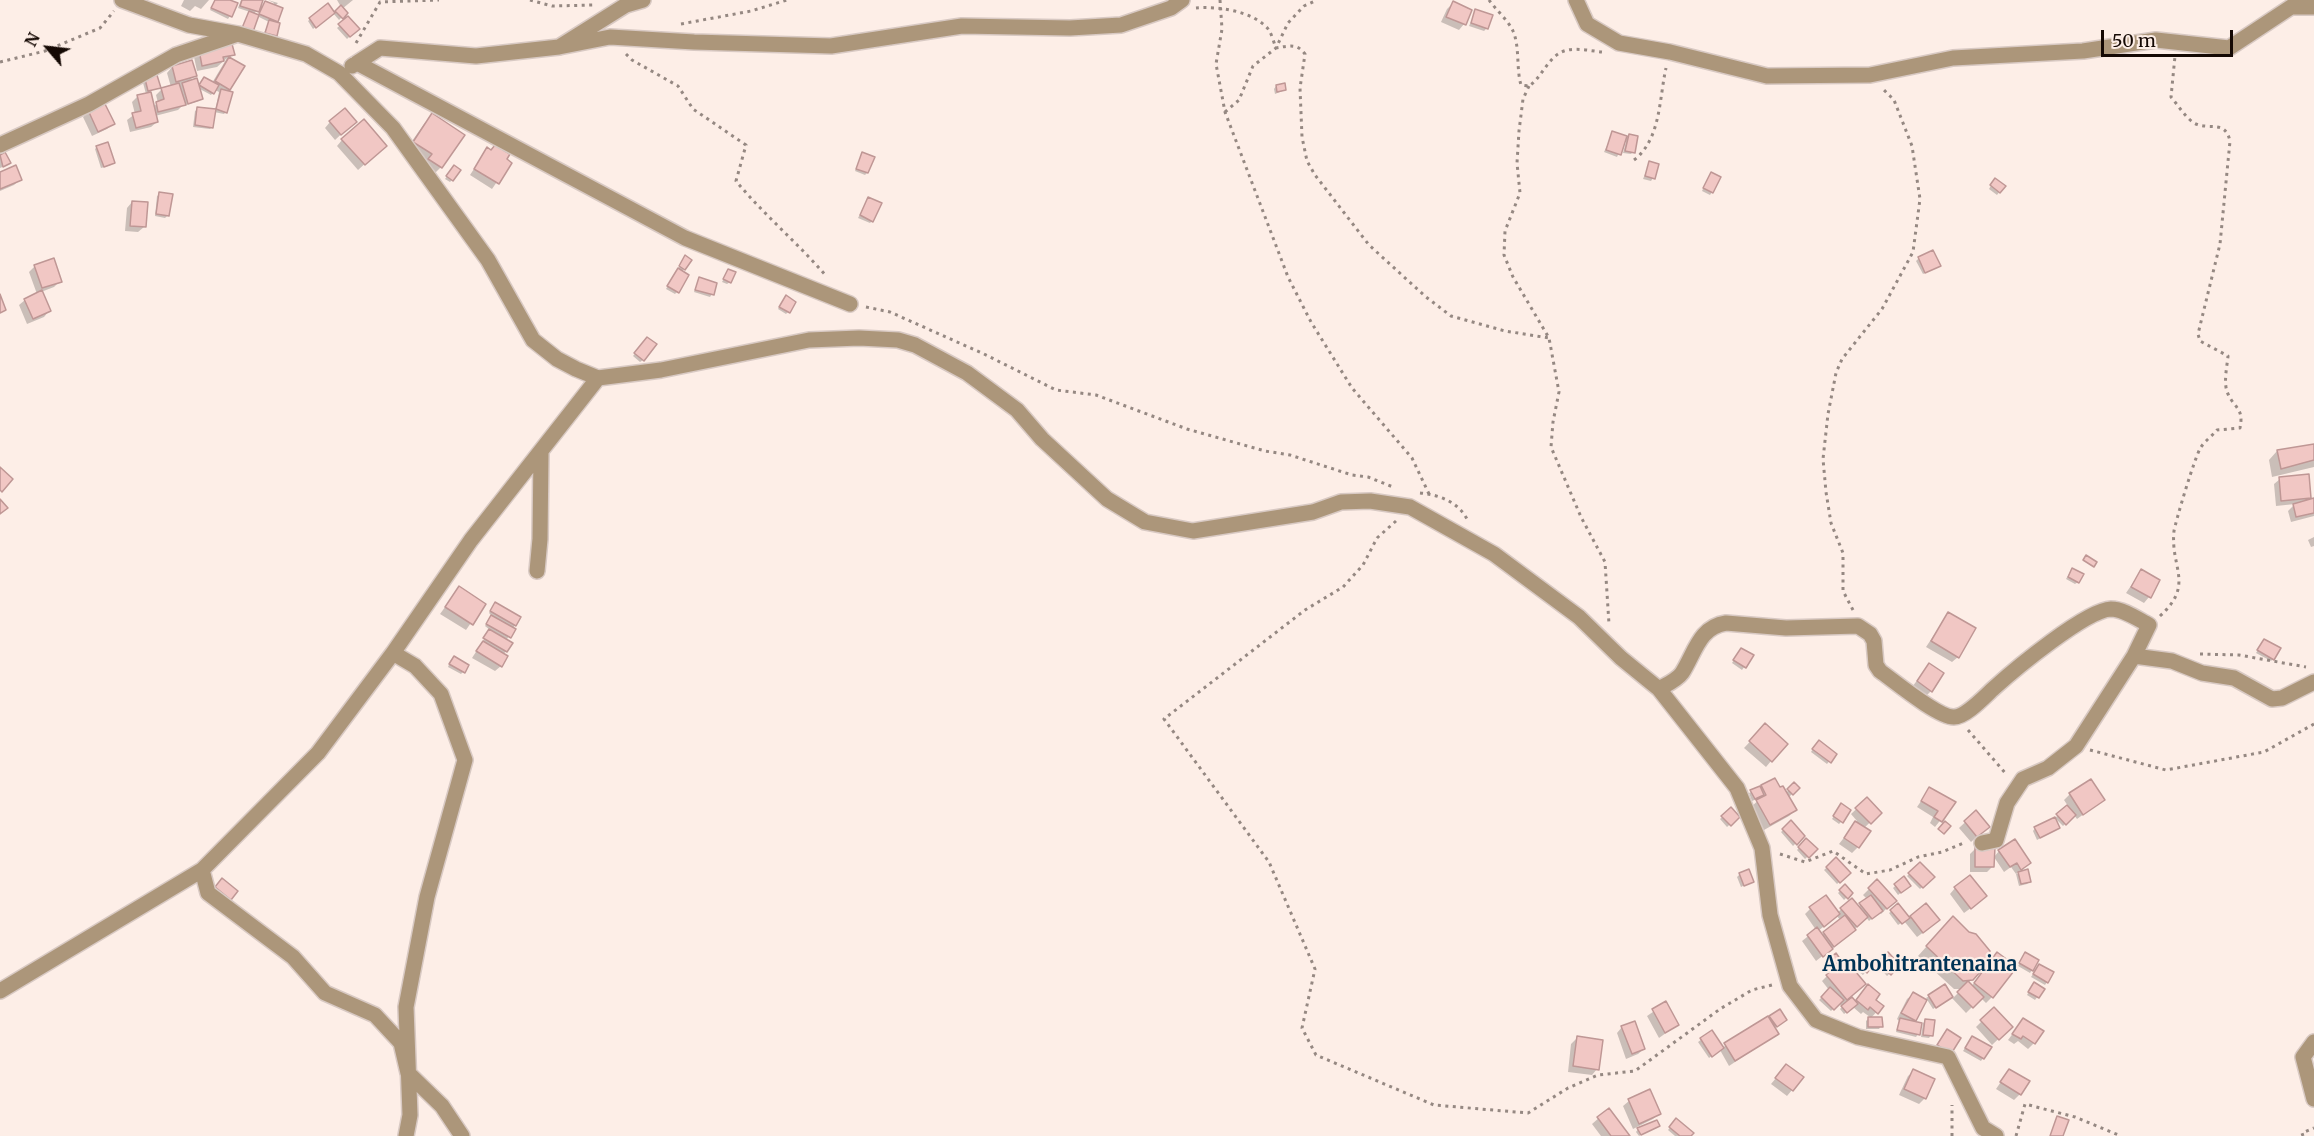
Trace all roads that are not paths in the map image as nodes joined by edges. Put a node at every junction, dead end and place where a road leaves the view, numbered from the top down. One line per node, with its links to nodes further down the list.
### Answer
1 (122, 0): 6 (street)
2 (643, 0): 7 (street)
3 (1576, 0): 5 (street)
4 (1176, 4): 7 (street)
5 (2314, 7)
6 (238, 34): 9 (street); 10 (street)
7 (559, 47): 8 (street)
8 (357, 63): 9 (street); 11 (street)
9 (339, 73): 12 (street)
10 (0, 145)
11 (850, 304)
12 (598, 378): 13 (street); 18 (street)
13 (541, 453): 14 (street); 15 (street)
14 (537, 571)
15 (393, 653): 20 (street); 23 (street)
16 (2134, 656): 17 (street); 18 (street); 19 (street)
17 (2314, 682)
18 (1659, 689): 27 (street)
19 (1982, 843)
20 (202, 870): 21 (street); 23 (street)
21 (0, 991)
22 (2314, 1042): 24 (street)
23 (408, 1073): 25 (street); 26 (street)
24 (2314, 1100)
25 (406, 1136)
26 (462, 1136)
27 (1996, 1136)

